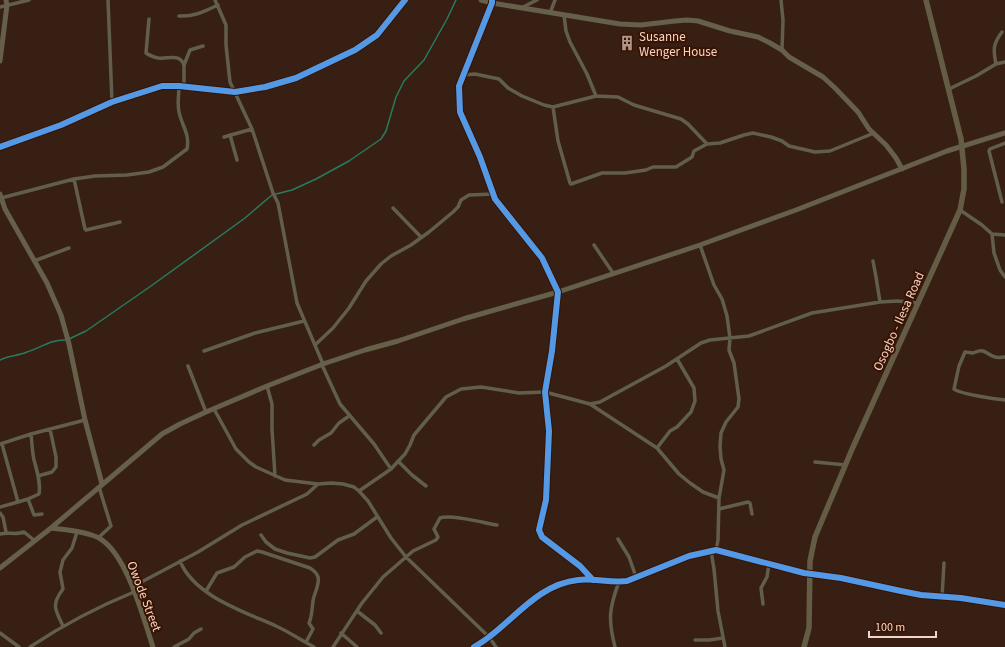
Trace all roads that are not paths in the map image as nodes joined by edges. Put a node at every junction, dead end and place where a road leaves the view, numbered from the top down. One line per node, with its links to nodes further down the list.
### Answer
1 (29, 0): 10 (street)
2 (108, 0): 31 (street)
3 (215, 0): 12 (street)
4 (405, 0): 29 (street)
5 (481, 0): 11 (main road)
6 (537, 0): 14 (street)
7 (555, 0): 15 (street)
8 (781, 0): 21 (street)
9 (926, 0): 28 (main road, Osogbo - Ilesa Road)
10 (6, 2): 13 (street); 22 (main road)
11 (492, 2): 14 (main road); 26 (street)
12 (218, 4): 17 (street); 29 (street)
13 (0, 7)
14 (522, 8): 15 (main road)
15 (550, 12): 16 (main road)
16 (564, 15): 21 (main road); 30 (street)
17 (179, 16)
18 (149, 19): 25 (street)
19 (1002, 32): 24 (street)
20 (202, 46): 25 (street)
21 (782, 50): 35 (main road)
22 (0, 61)
23 (1005, 62): 24 (street)
24 (996, 64): 28 (street)
25 (184, 65): 27 (street)
26 (464, 75): 32 (street); 47 (street)
27 (182, 86): 29 (street); 31 (street); 46 (street)
28 (949, 89): 43 (main road, Osogbo - Ilesa Road)
29 (235, 92): 33 (street)
30 (596, 96): 32 (street); 40 (street)
31 (112, 102): 42 (street)
32 (553, 106): 40 (street)
33 (252, 129): 36 (street); 67 (street)
34 (1005, 133): 38 (main road)
35 (874, 134): 40 (street); 45 (main road)
36 (230, 135): 37 (street); 44 (street)
37 (224, 137)
38 (993, 138): 41 (street); 43 (main road)
39 (1005, 143): 41 (street)
40 (707, 144)
41 (996, 146): 49 (street)
42 (0, 147)
43 (962, 147): 45 (main road); 52 (main road, Osogbo - Ilesa Road)
44 (237, 160)
45 (902, 169): 58 (main road)
46 (74, 179): 48 (street); 53 (street)
47 (493, 194): 56 (street); 64 (street)
48 (0, 196): 51 (main road)
49 (1002, 202)
50 (394, 208): 56 (street)
51 (2, 210): 60 (main road)
52 (960, 210): 54 (street); 66 (main road, Osogbo - Ilesa Road)
53 (120, 222)
54 (992, 234): 55 (street); 63 (street)
55 (1005, 235)
56 (421, 237): 69 (street)
57 (594, 245): 62 (street)
58 (700, 245): 62 (main road); 68 (street)
59 (69, 248): 60 (street)
60 (34, 261): 82 (main road)
61 (873, 262): 65 (street)
62 (613, 273): 64 (main road)
63 (1005, 277)
64 (558, 292): 73 (main road); 76 (street)
65 (880, 302): 66 (street); 68 (street)
66 (918, 303): 90 (main road, Osogbo - Ilesa Road)
67 (304, 321): 69 (street); 70 (street)
68 (730, 338): 72 (street); 98 (street)
69 (315, 345): 73 (street)
70 (204, 351)
71 (1005, 357): 77 (street)
72 (677, 359): 78 (street); 87 (street)
73 (323, 365): 75 (main road); 81 (street)
74 (188, 366): 80 (street)
75 (267, 386): 79 (main road); 93 (street)
76 (545, 392): 78 (street); 88 (street); 125 (street)
77 (1005, 400)
78 (590, 404): 87 (street)
79 (214, 409): 80 (main road); 93 (street)
80 (206, 412): 95 (main road)
81 (349, 416): 86 (street); 91 (street)
82 (85, 420): 83 (street); 95 (main road)
83 (50, 429): 84 (street); 92 (street)
84 (31, 434): 85 (street); 92 (street)
85 (1, 444): 100 (street)
86 (314, 445)
87 (657, 448): 98 (street)
88 (398, 462): 91 (street); 96 (street)
89 (815, 462): 90 (street)
90 (846, 465): 123 (main road, Osogbo - Ilesa Road)
91 (391, 469): 97 (street)
92 (38, 476): 99 (street)
93 (275, 476): 94 (street)
94 (318, 484): 97 (street); 119 (street)
95 (101, 486): 108 (main road); 113 (street)
96 (426, 486)
97 (359, 491): 106 (street)
98 (719, 498): 102 (street)
99 (28, 500): 100 (street); 104 (street)
100 (18, 502): 101 (street)
101 (0, 507)
102 (719, 509): 105 (street); 116 (street)
103 (0, 513): 109 (street)
104 (42, 514)
105 (752, 514)
106 (377, 517): 112 (street); 118 (street)
107 (497, 525): 118 (street)
108 (51, 528): 110 (main road, Owode Street); 115 (main road)
109 (6, 532): 111 (street); 115 (street)
110 (77, 532): 113 (main road, Owode Street); 133 (street)
111 (0, 534)
112 (261, 535)
113 (98, 538): 127 (main road, Owode Street)
114 (618, 539): 124 (street)
115 (35, 540): 122 (main road)
116 (716, 550): 117 (street); 121 (street)
117 (711, 551): 124 (street); 139 (street)
118 (406, 557): 132 (street); 138 (street)
119 (180, 561): 127 (street); 128 (street)
120 (944, 563): 129 (street)
121 (769, 564): 123 (street); 130 (street)
122 (0, 568)
123 (810, 573): 129 (street); 153 (main road, Osogbo - Ilesa Road)
124 (636, 577): 126 (street)
125 (593, 580): 126 (street); 138 (street)
126 (618, 582): 151 (street)
127 (133, 589): 133 (street); 144 (main road, Owode Street)
128 (206, 591): 141 (street); 141 (street)
129 (942, 597): 131 (street)
130 (763, 604)
131 (1005, 605)
132 (357, 611): 136 (street); 137 (street)
133 (63, 626): 143 (street)
134 (201, 629): 145 (street)
135 (0, 633): 142 (street)
136 (341, 633): 147 (street); 148 (street)
137 (381, 633)
138 (489, 637): 149 (street); 150 (street)
139 (723, 638): 140 (street); 152 (street)
140 (695, 640)
141 (306, 642): 146 (street)
142 (19, 647)
143 (30, 647)
144 (153, 647)
145 (174, 647)
146 (314, 647)
147 (333, 647)
148 (357, 647)
149 (474, 647)
150 (496, 647)
151 (615, 647)
152 (725, 647)
153 (804, 647)

